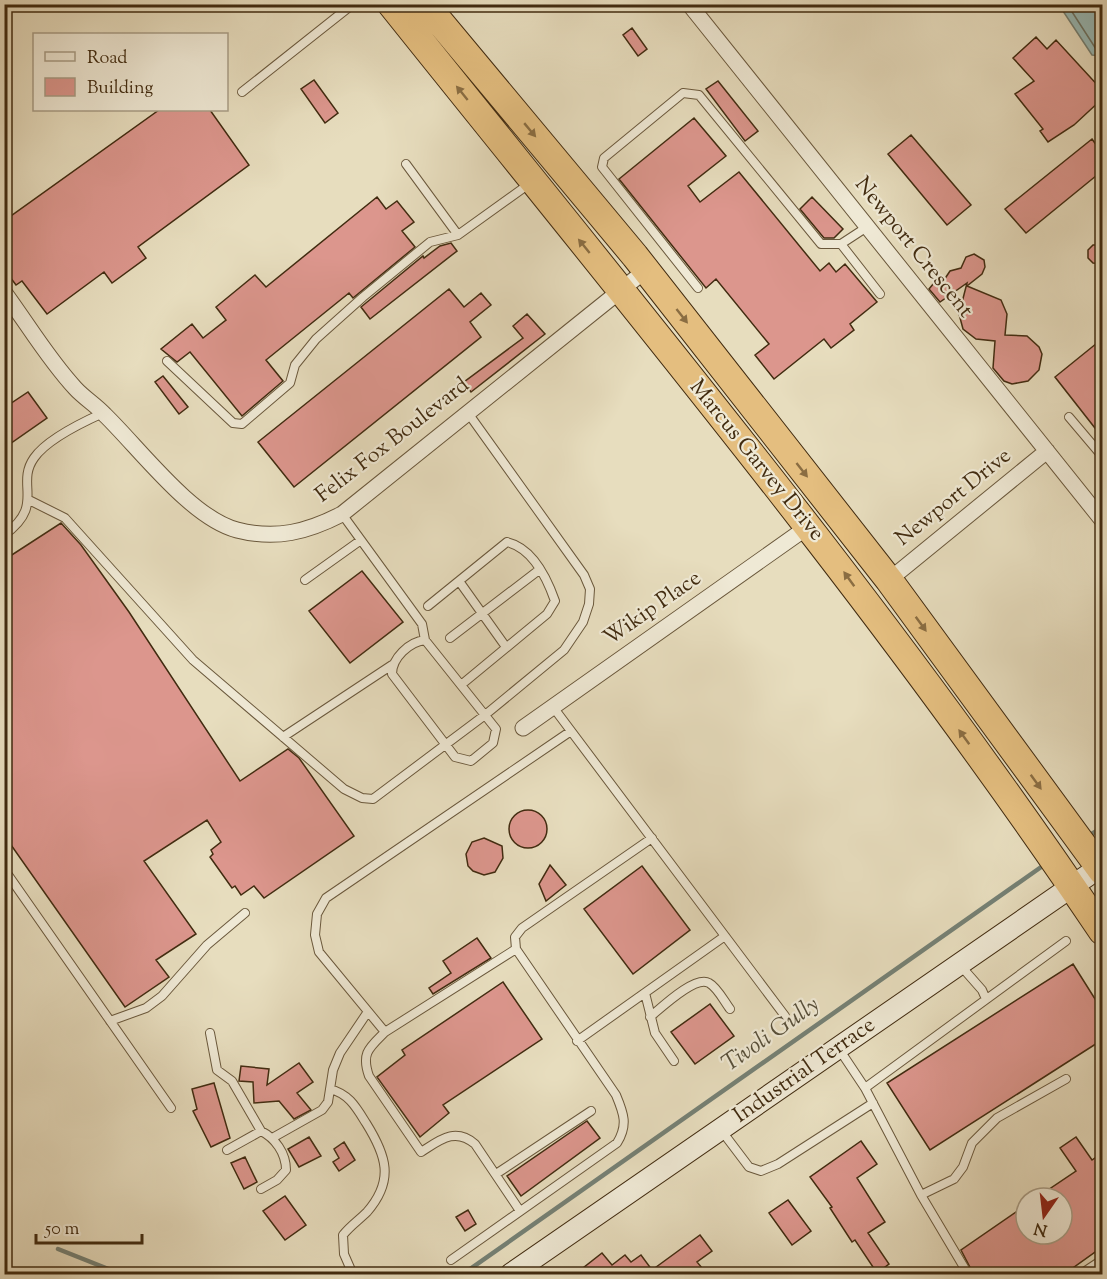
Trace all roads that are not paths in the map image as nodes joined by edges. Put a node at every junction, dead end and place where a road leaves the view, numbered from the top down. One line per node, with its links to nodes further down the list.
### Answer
1 (353, 4): 5 (lane)
2 (391, 4): 7 (highway, Marcus Garvey Drive, one-way to 2)
3 (425, 4): 11 (highway, Marcus Garvey Drive, one-way to 11)
4 (689, 4): 8 (street, Newport Crescent)
5 (242, 92)
6 (405, 164): 9 (lane)
7 (532, 182): 9 (lane); 13 (highway, Marcus Garvey Drive, one-way to 7)
8 (867, 227): 10 (lane); 20 (street, Newport Crescent)
9 (458, 235): 16 (lane)
10 (841, 244): 12 (lane); 15 (lane)
11 (646, 270): 13 (street, Felix Fox Boulevard); 30 (highway, Marcus Garvey Drive, one-way to 30)
12 (698, 288)
13 (620, 291): 18 (street, Felix Fox Boulevard); 25 (highway, Marcus Garvey Drive)
14 (4, 292): 17 (street, Felix Fox Boulevard)
15 (880, 294)
16 (167, 361)
17 (104, 412): 22 (lane); 23 (street, Felix Fox Boulevard)
18 (468, 413): 23 (street, Felix Fox Boulevard); 40 (lane)
19 (1070, 417): 21 (lane)
20 (1047, 451): 24 (street, Newport Crescent); 30 (street, Newport Drive)
21 (1102, 456)
22 (29, 500): 26 (lane); 43 (lane)
23 (342, 514): 27 (lane)
24 (1102, 520)
25 (809, 525): 39 (street, Wikip Place); 48 (highway, Marcus Garvey Drive, one-way to 25)
26 (4, 535)
27 (361, 540): 29 (lane); 35 (lane)
28 (539, 570): 31 (lane); 33 (lane); 36 (lane)
29 (305, 580)
30 (889, 580): 46 (highway, Marcus Garvey Drive, one-way to 46)
31 (459, 581): 32 (lane); 33 (lane)
32 (428, 606)
33 (483, 614): 34 (lane); 36 (lane)
34 (450, 638)
35 (425, 640): 37 (lane); 38 (lane)
36 (506, 647): 38 (lane)
37 (392, 665): 43 (lane); 44 (lane)
38 (461, 685): 40 (lane)
39 (553, 707): 41 (street, Wikip Place); 42 (lane)
40 (485, 715): 44 (lane); 44 (lane)
41 (523, 728)
42 (571, 731): 45 (lane); 58 (lane)
43 (283, 737): 44 (lane)
44 (445, 745)
45 (652, 838): 51 (lane); 53 (lane)
46 (1090, 854): 48 (street, Industrial Terrace)
47 (4, 869): 61 (lane)
48 (1073, 887): 50 (highway, Marcus Garvey Drive); 54 (street, Industrial Terrace)
49 (245, 913): 61 (lane)
50 (1102, 931)
51 (725, 936): 55 (lane); 59 (lane)
52 (1066, 941): 56 (lane)
53 (516, 949): 62 (lane); 64 (lane)
54 (960, 965): 56 (lane); 65 (street, Industrial Terrace)
55 (645, 993): 60 (lane); 64 (lane)
56 (986, 999): 68 (lane)
57 (730, 1009): 60 (lane)
58 (367, 1013): 62 (lane); 69 (lane)
59 (786, 1016)
60 (650, 1017): 66 (lane)
61 (110, 1021): 71 (lane)
62 (385, 1032): 77 (lane)
63 (210, 1033): 74 (lane)
64 (577, 1041): 80 (lane)
65 (839, 1048): 68 (lane); 73 (street, Industrial Terrace)
66 (674, 1061)
67 (1066, 1079): 79 (lane)
68 (865, 1088): 70 (lane)
69 (330, 1089): 75 (lane); 83 (lane)
70 (873, 1103): 73 (lane); 79 (lane)
71 (171, 1108)
72 (591, 1111): 77 (lane)
73 (721, 1130): 84 (street, Industrial Terrace)
74 (261, 1131): 75 (lane); 76 (lane)
75 (274, 1137): 78 (lane)
76 (227, 1150)
77 (496, 1174): 80 (lane)
78 (261, 1189)
79 (921, 1195): 85 (lane)
80 (520, 1211): 81 (lane)
81 (451, 1260)
82 (1102, 1260): 86 (lane)
83 (351, 1270)
84 (524, 1271)
85 (968, 1275)
86 (1081, 1275)

